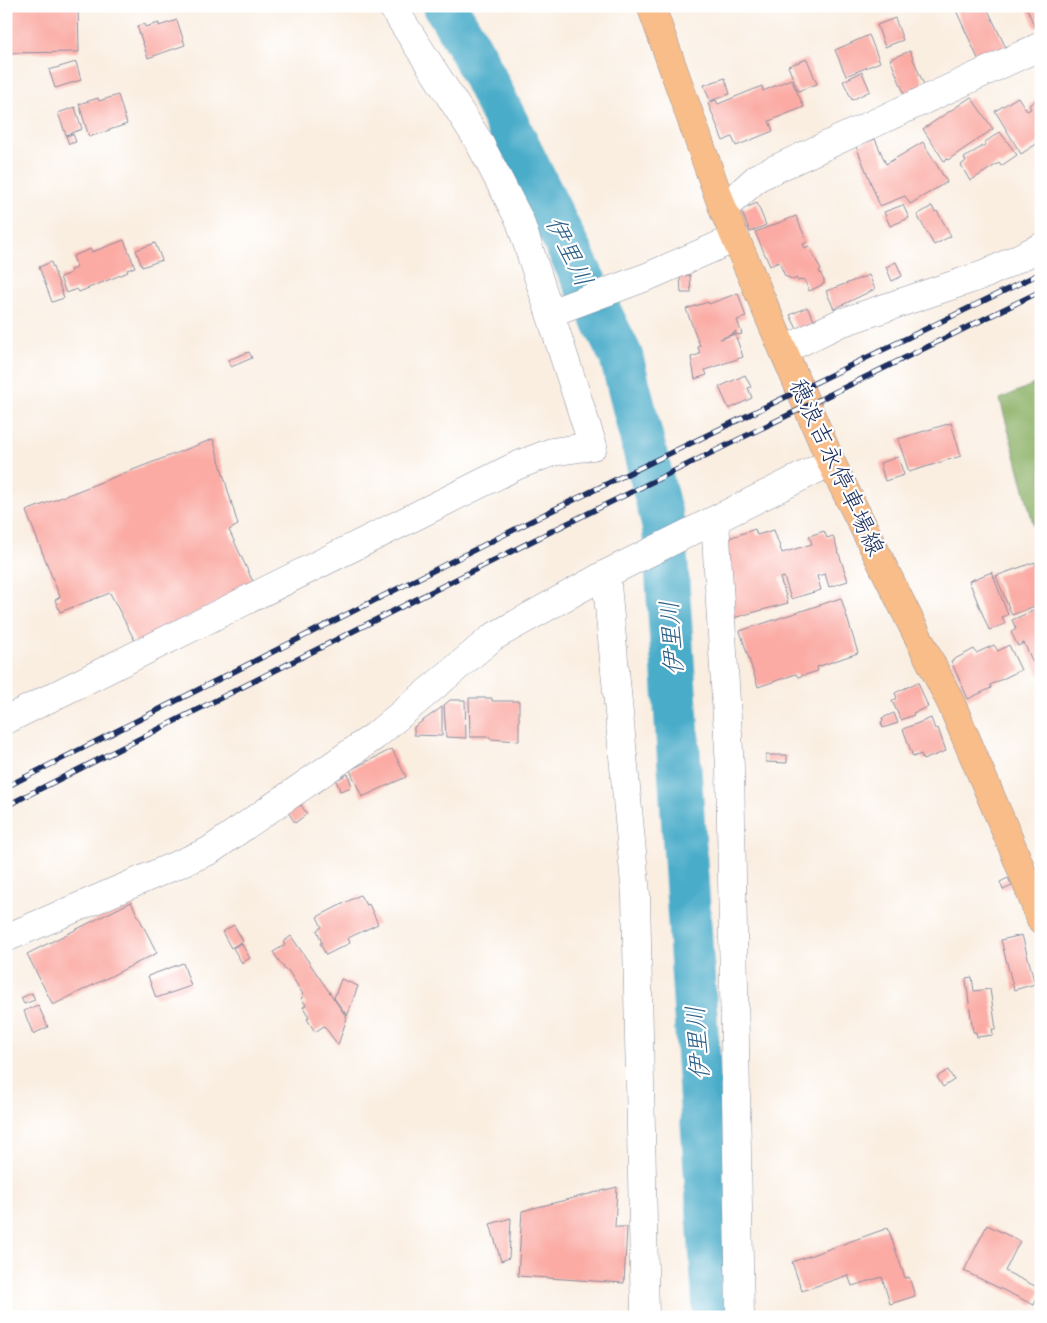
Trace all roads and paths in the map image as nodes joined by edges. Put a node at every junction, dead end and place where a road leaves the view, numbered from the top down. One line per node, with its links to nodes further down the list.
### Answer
1 (392, 6): 7 (street)
2 (651, 6): 4 (main road, 穂浪吉永停車場線)
3 (1041, 46): 4 (street)
4 (724, 209): 5 (main road, 穂浪吉永停車場線)
5 (736, 238): 7 (street); 8 (main road, 穂浪吉永停車場線)
6 (1041, 246): 8 (street)
7 (551, 313): 12 (street)
8 (784, 350): 9 (main road, 穂浪吉永停車場線)
9 (832, 462): 10 (street); 13 (main road, 穂浪吉永停車場線)
10 (715, 520): 11 (street); 16 (street)
11 (606, 574): 14 (street); 15 (street)
12 (6, 720)
13 (1041, 920)
14 (6, 938)
15 (645, 1317)
16 (740, 1317)

